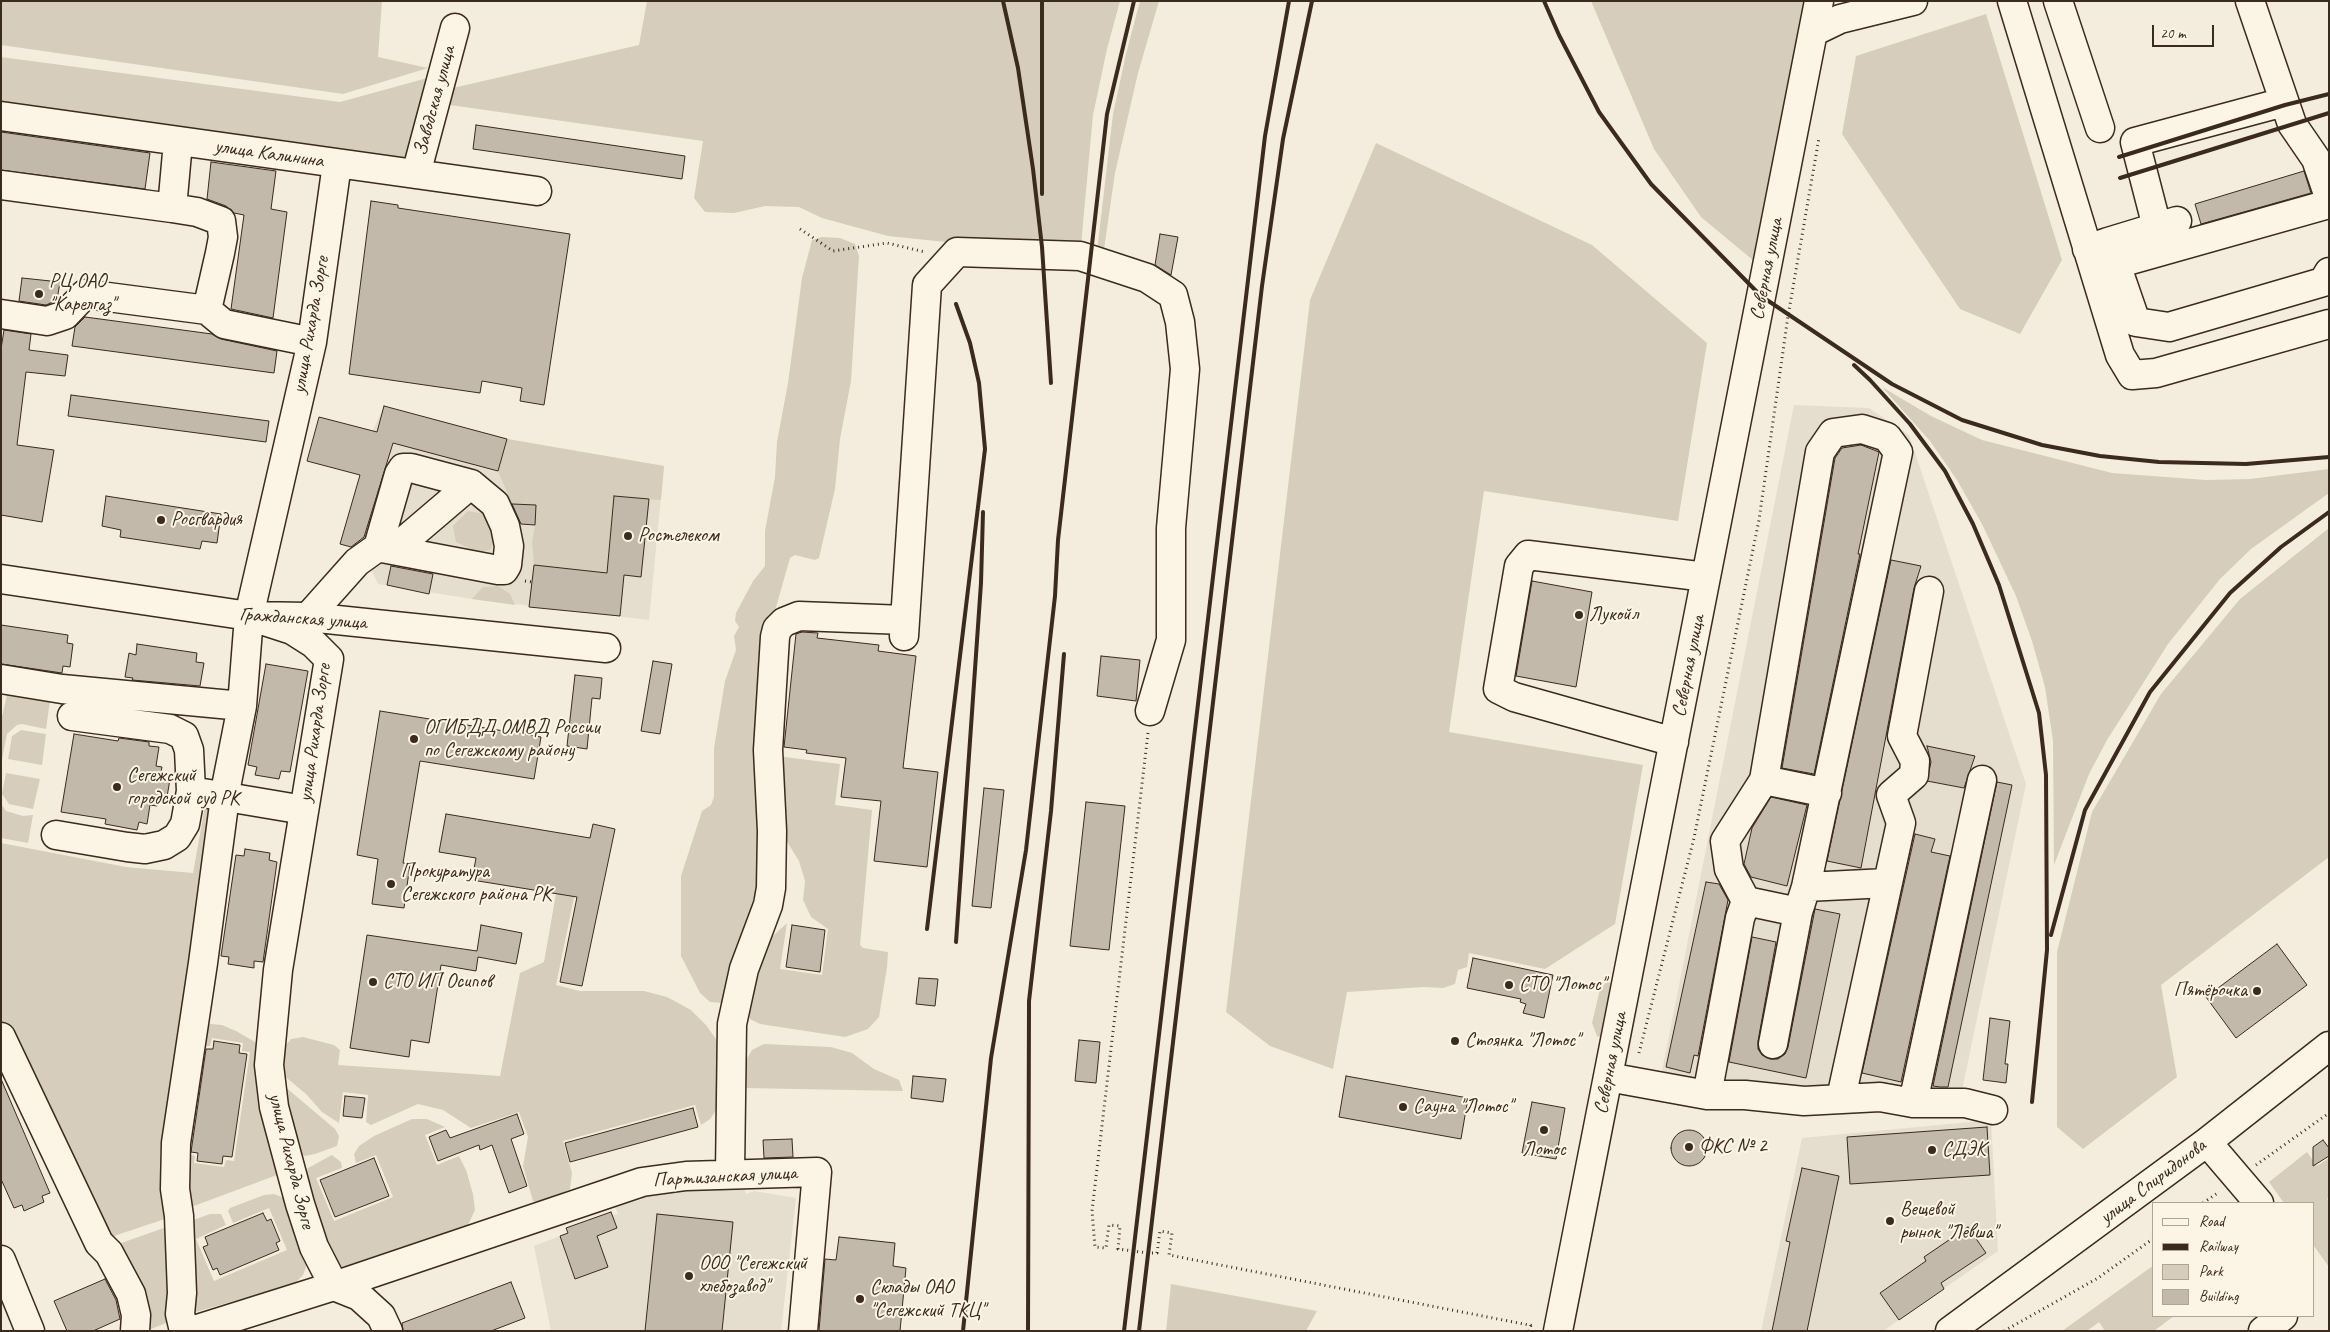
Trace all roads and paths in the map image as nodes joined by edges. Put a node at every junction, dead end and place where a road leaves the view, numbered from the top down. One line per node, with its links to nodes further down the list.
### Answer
1 (1819, 1): 7 (street, Северная улица)
2 (1912, 1): 7 (street)
3 (2012, 1): 21 (street)
4 (2058, 1): 10 (street)
5 (2250, 1): 8 (street)
6 (454, 28): 14 (street, Заводская улица)
7 (1813, 32): 30 (street, Северная улица)
8 (2284, 102): 17 (street); 21 (street)
9 (1, 116): 12 (street, улица Калинина)
10 (2100, 128)
11 (1820, 134): 54 (path)
12 (178, 142): 13 (street, улица Калинина); 19 (street)
13 (337, 164): 14 (street, улица Калинина); 27 (street, улица Рихарда Зорге)
14 (416, 174): 16 (street, улица Калинина)
15 (1, 185): 19 (street)
16 (536, 191)
17 (2329, 197)
18 (2329, 204): 21 (street)
19 (172, 208): 24 (street)
20 (800, 229): 22 (path)
21 (2104, 252): 23 (street); 26 (street)
22 (952, 258): 38 (street); 62 (street)
23 (2329, 272)
24 (207, 310): 25 (street); 27 (street)
25 (1, 314)
26 (2329, 324)
27 (312, 342): 33 (street, улица Рихарда Зорге)
28 (470, 484): 29 (street); 29 (street); 29 (street)
29 (378, 547): 34 (street)
30 (1706, 577): 40 (street, Северная улица); 40 (street)
31 (1, 579): 33 (street, Гражданская улица)
32 (1929, 591): 48 (street)
33 (249, 616): 34 (street, Гражданская улица); 37 (street); 46 (street, улица Рихарда Зорге)
34 (308, 617): 35 (street, Гражданская улица)
35 (606, 648)
36 (1, 679): 37 (street)
37 (242, 706): 45 (street)
38 (1150, 710): 77 (path)
39 (72, 716): 43 (street)
40 (1674, 742): 54 (street, Северная улица)
41 (1764, 780): 44 (street); 44 (street); 50 (street)
42 (1982, 780): 57 (street)
43 (191, 791): 45 (street); 47 (street)
44 (1827, 793): 49 (street)
45 (225, 797): 46 (street); 74 (street)
46 (304, 810): 69 (street, улица Рихарда Зорге)
47 (56, 835)
48 (1887, 884): 49 (street); 56 (street)
49 (1802, 899): 50 (street); 52 (street)
50 (1746, 901): 55 (street)
51 (1, 1037): 73 (street)
52 (1773, 1044)
53 (2329, 1046): 60 (street, улица Спиридонова)
54 (1620, 1079): 55 (street); 78 (street, Северная улица)
55 (1706, 1095): 56 (street)
56 (1841, 1098): 57 (street)
57 (1913, 1103): 58 (street)
58 (1993, 1110)
59 (2329, 1113): 61 (path)
60 (2207, 1142): 65 (street); 79 (street, улица Спиридонова)
61 (2253, 1167)
62 (730, 1174): 68 (street, Партизанская улица); 76 (street, Партизанская улица)
63 (2224, 1188): 64 (path)
64 (2204, 1202)
65 (2258, 1202)
66 (2152, 1239): 80 (path)
67 (1, 1260): 72 (street)
68 (396, 1265): 69 (street, Партизанская улица); 71 (street)
69 (334, 1286): 71 (street); 75 (street, Партизанская улица)
70 (2282, 1317): 81 (street)
71 (385, 1324)
72 (30, 1331)
73 (135, 1331)
74 (184, 1331)
75 (191, 1331)
76 (803, 1331)
77 (1529, 1331)
78 (1558, 1331)
79 (1950, 1331)
80 (2004, 1331)
81 (2263, 1331)

